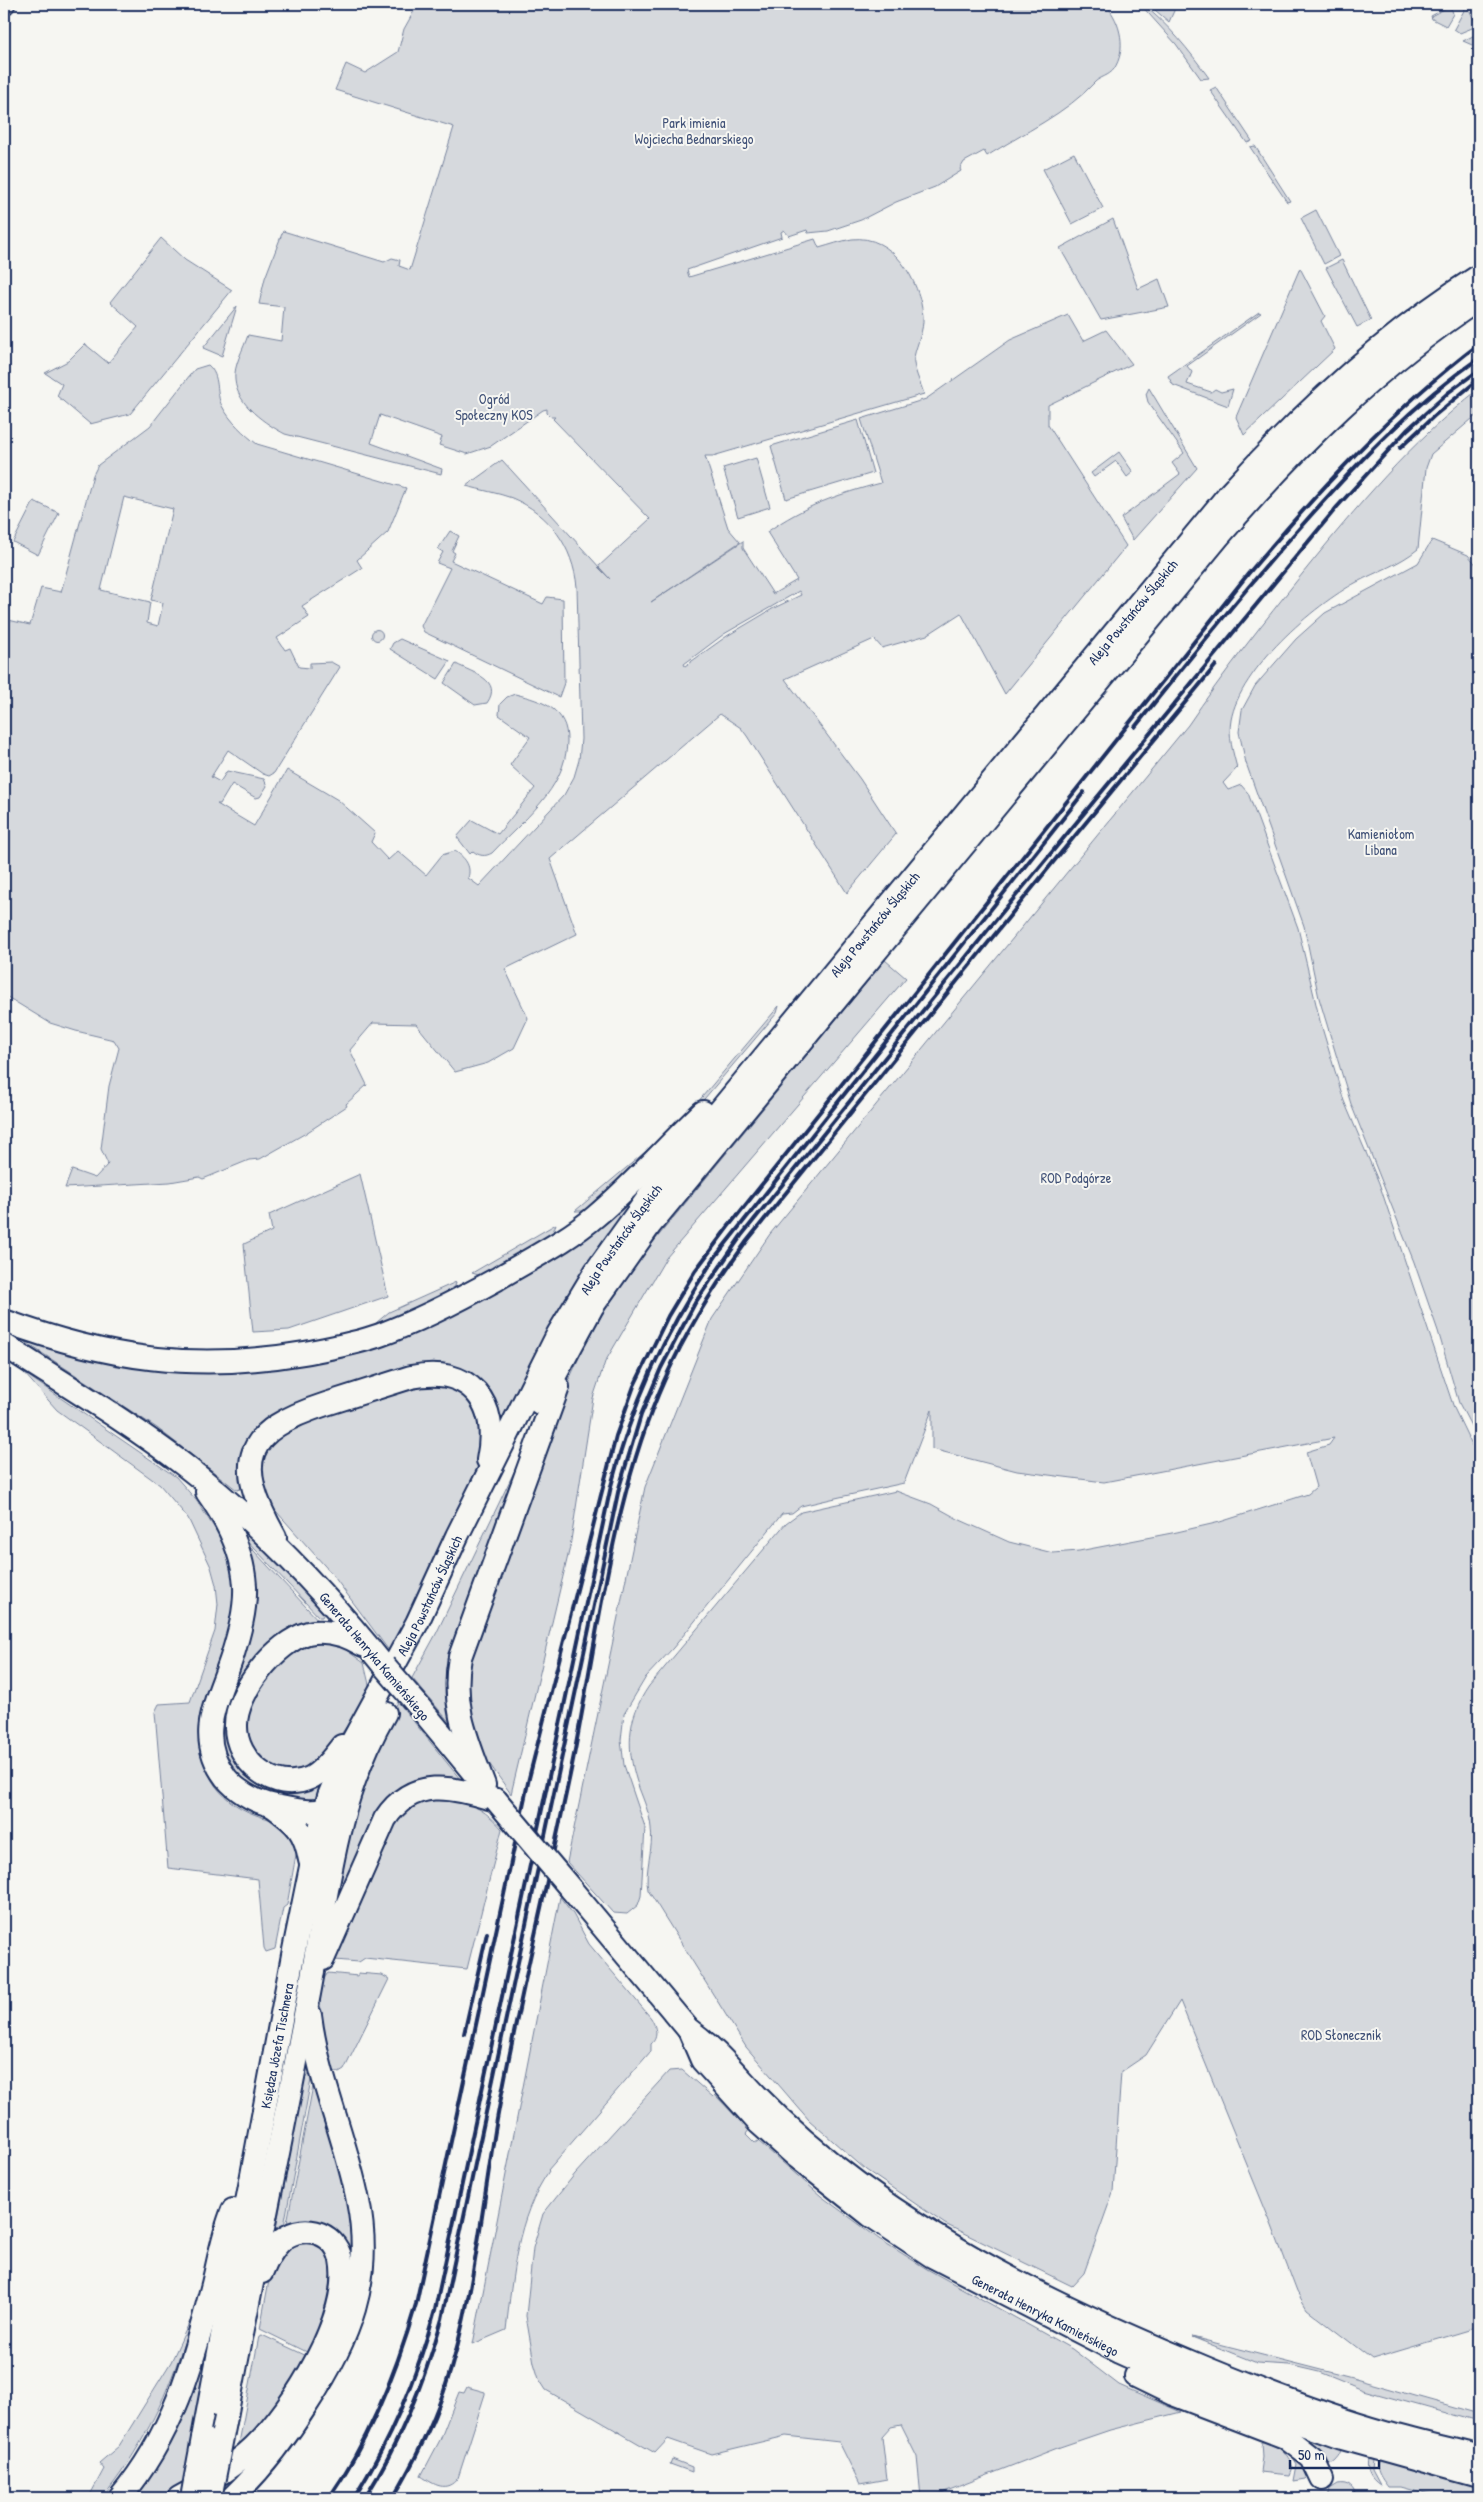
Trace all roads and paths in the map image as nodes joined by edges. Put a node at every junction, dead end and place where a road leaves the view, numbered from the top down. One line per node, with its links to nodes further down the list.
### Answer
1 (1479, 276): 3 (main road, Aleja Powstańców Śląskich)
2 (1479, 299): 5 (main road, Aleja Powstańców Śląskich)
3 (772, 1046): 4 (main road); 8 (main road, Aleja Powstańców Śląskich)
4 (4, 1321)
5 (575, 1337): 10 (main road, Aleja Powstańców Śląskich); 13 (main road)
6 (4, 1344): 7 (main road, Generała Henryka Kamieńskiego)
7 (194, 1473): 9 (main road, Generała Henryka Kamieńskiego); 14 (main road)
8 (481, 1489): 9 (main road); 10 (main road, Aleja Powstańców Śląskich)
9 (288, 1557): 10 (main road, Generała Henryka Kamieńskiego)
10 (389, 1667): 11 (main road, Księdza Józefa Tischnera); 11 (main road); 12 (main road, Księdza Józefa Tischnera); 13 (main road, Generała Henryka Kamieńskiego, bridge)
11 (362, 1722): 15 (main road, Księdza Józefa Tischnera)
12 (351, 1789): 15 (main road); 17 (main road, Księdza Józefa Tischnera)
13 (490, 1792): 17 (main road); 18 (main road, Generała Henryka Kamieńskiego, bridge)
14 (270, 1805): 15 (main road); 16 (main road)
15 (324, 1811): 16 (main road, Księdza Józefa Tischnera)
16 (311, 1866): 19 (main road, Księdza Józefa Tischnera)
17 (309, 1994): 21 (main road, Księdza Józefa Tischnera); 33 (main road)
18 (688, 2029): 20 (main road, Generała Henryka Kamieńskiego); 22 (main road, Generała Henryka Kamieńskiego)
19 (254, 2164): 29 (main road); 31 (main road, Księdza Józefa Tischnera, bridge)
20 (940, 2239): 23 (main road); 24 (main road, Generała Henryka Kamieńskiego)
21 (247, 2305): 30 (main road); 32 (main road, Księdza Józefa Tischnera, bridge)
22 (1034, 2309): 24 (main road, Generała Henryka Kamieńskiego); 28 (main road)
23 (1140, 2327)
24 (1344, 2429): 25 (main road, Generała Henryka Kamieńskiego)
25 (1384, 2442): 26 (main road, Generała Henryka Kamieńskiego); 27 (main road, Generała Henryka Kamieńskiego)
26 (1479, 2456)
27 (1479, 2476)
28 (1322, 2479)
29 (120, 2498)
30 (179, 2498)
31 (192, 2498)
32 (210, 2498)
33 (232, 2498)

